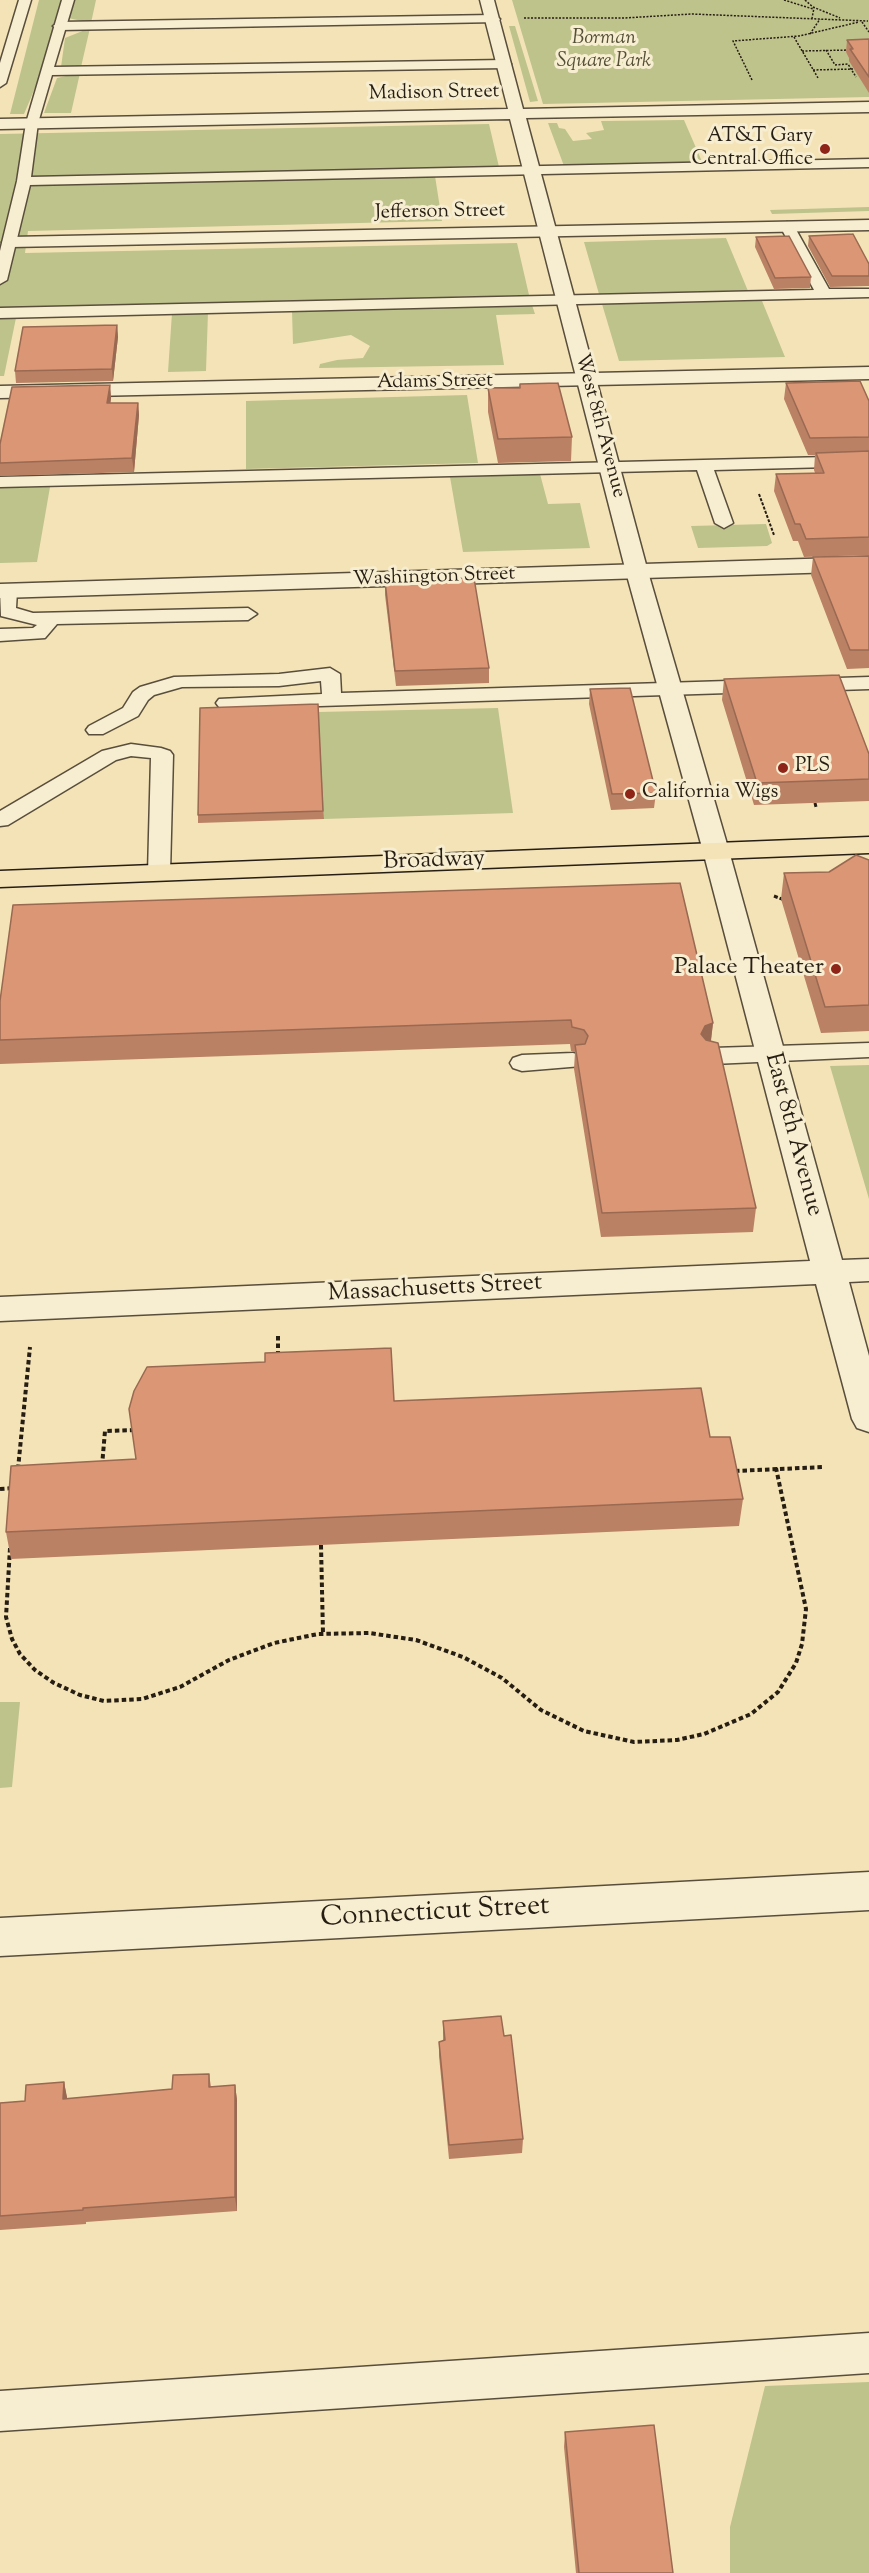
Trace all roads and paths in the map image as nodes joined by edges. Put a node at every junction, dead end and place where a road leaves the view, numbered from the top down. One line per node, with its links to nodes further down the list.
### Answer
1 (25, 0): 28 (lane)
2 (68, 0): 13 (lane)
3 (784, 0): 5 (path)
4 (806, 0): 5 (path)
5 (813, 8): 8 (path); 10 (path)
6 (490, 10): 13 (street); 20 (street, West 8th Avenue)
7 (518, 18): 8 (path)
8 (813, 18): 9 (path)
9 (819, 19): 10 (path); 15 (path)
10 (846, 20): 11 (path)
11 (868, 21): 12 (path)
12 (862, 22): 14 (path); 15 (path)
13 (60, 26): 23 (lane)
14 (869, 32)
15 (810, 34): 16 (path)
16 (794, 37): 19 (path); 25 (path)
17 (826, 50): 18 (path); 19 (path); 21 (path)
18 (858, 50)
19 (802, 51): 22 (path)
20 (505, 64): 23 (lane); 31 (street, West 8th Avenue)
21 (852, 69): 22 (path); 26 (path)
22 (813, 70): 29 (path)
23 (49, 71): 32 (lane)
24 (741, 72): 25 (path)
25 (748, 72): 27 (path)
26 (858, 80)
27 (753, 82)
28 (0, 83)
29 (823, 85)
30 (869, 107): 31 (street, Madison Street)
31 (519, 114): 32 (street, Madison Street); 35 (street, West 8th Avenue)
32 (32, 123): 33 (street, Madison Street); 36 (lane)
33 (0, 124)
34 (869, 163): 35 (lane)
35 (534, 170): 36 (lane); 39 (street, West 8th Avenue)
36 (24, 181): 40 (lane)
37 (869, 225): 38 (street, Jefferson Street)
38 (787, 226): 39 (street, Jefferson Street); 43 (lane)
39 (550, 232): 40 (street, Jefferson Street); 44 (street, West 8th Avenue)
40 (11, 242): 41 (lane)
41 (0, 280)
42 (869, 293): 43 (lane)
43 (824, 294): 44 (lane)
44 (567, 300): 45 (lane); 47 (street, West 8th Avenue)
45 (0, 313)
46 (869, 373): 47 (street, Adams Street)
47 (586, 379): 48 (street, Adams Street); 51 (street, West 8th Avenue)
48 (0, 392)
49 (869, 461): 50 (lane)
50 (704, 465): 51 (lane); 54 (lane)
51 (610, 468): 52 (lane); 57 (street, West 8th Avenue)
52 (0, 482)
53 (758, 493): 55 (path)
54 (724, 523)
55 (775, 538)
56 (869, 564): 57 (street, Washington Street)
57 (637, 572): 58 (street, Washington Street); 63 (street, West 8th Avenue)
58 (4, 591): 60 (lane)
59 (248, 614): 60 (lane)
60 (54, 620): 61 (lane)
61 (0, 635)
62 (869, 683): 63 (lane)
63 (670, 689): 64 (lane); 69 (street, West 8th Avenue)
64 (332, 700): 65 (lane); 66 (lane)
65 (226, 703)
66 (96, 730)
67 (0, 820): 70 (lane)
68 (869, 845): 69 (main road, Broadway)
69 (716, 851): 70 (main road, Broadway); 75 (street, East 8th Avenue)
70 (159, 873): 71 (main road, Broadway)
71 (0, 879)
72 (774, 896): 73 (path)
73 (785, 901)
74 (869, 1050): 75 (lane)
75 (770, 1054): 76 (lane); 80 (street, East 8th Avenue)
76 (713, 1056)
77 (573, 1061): 78 (lane)
78 (522, 1063)
79 (869, 1270): 80 (street, Massachusetts Street)
80 (829, 1272): 81 (street, Massachusetts Street); 85 (street, East 8th Avenue)
81 (0, 1309)
82 (278, 1336): 84 (path)
83 (30, 1347): 91 (path)
84 (278, 1359)
85 (869, 1419)
86 (134, 1430): 89 (path)
87 (824, 1467): 88 (path)
88 (776, 1468): 90 (path); 98 (path)
89 (91, 1470)
90 (728, 1471)
91 (28, 1473)
92 (17, 1481): 93 (path)
93 (16, 1488): 94 (path); 95 (path)
94 (0, 1489)
95 (15, 1500)
96 (321, 1545): 98 (path)
97 (11, 1547): 98 (path)
98 (323, 1634)
99 (869, 1891): 100 (street, Connecticut Street)
100 (0, 1937)
101 (869, 2353): 102 (lane)
102 (0, 2411)

